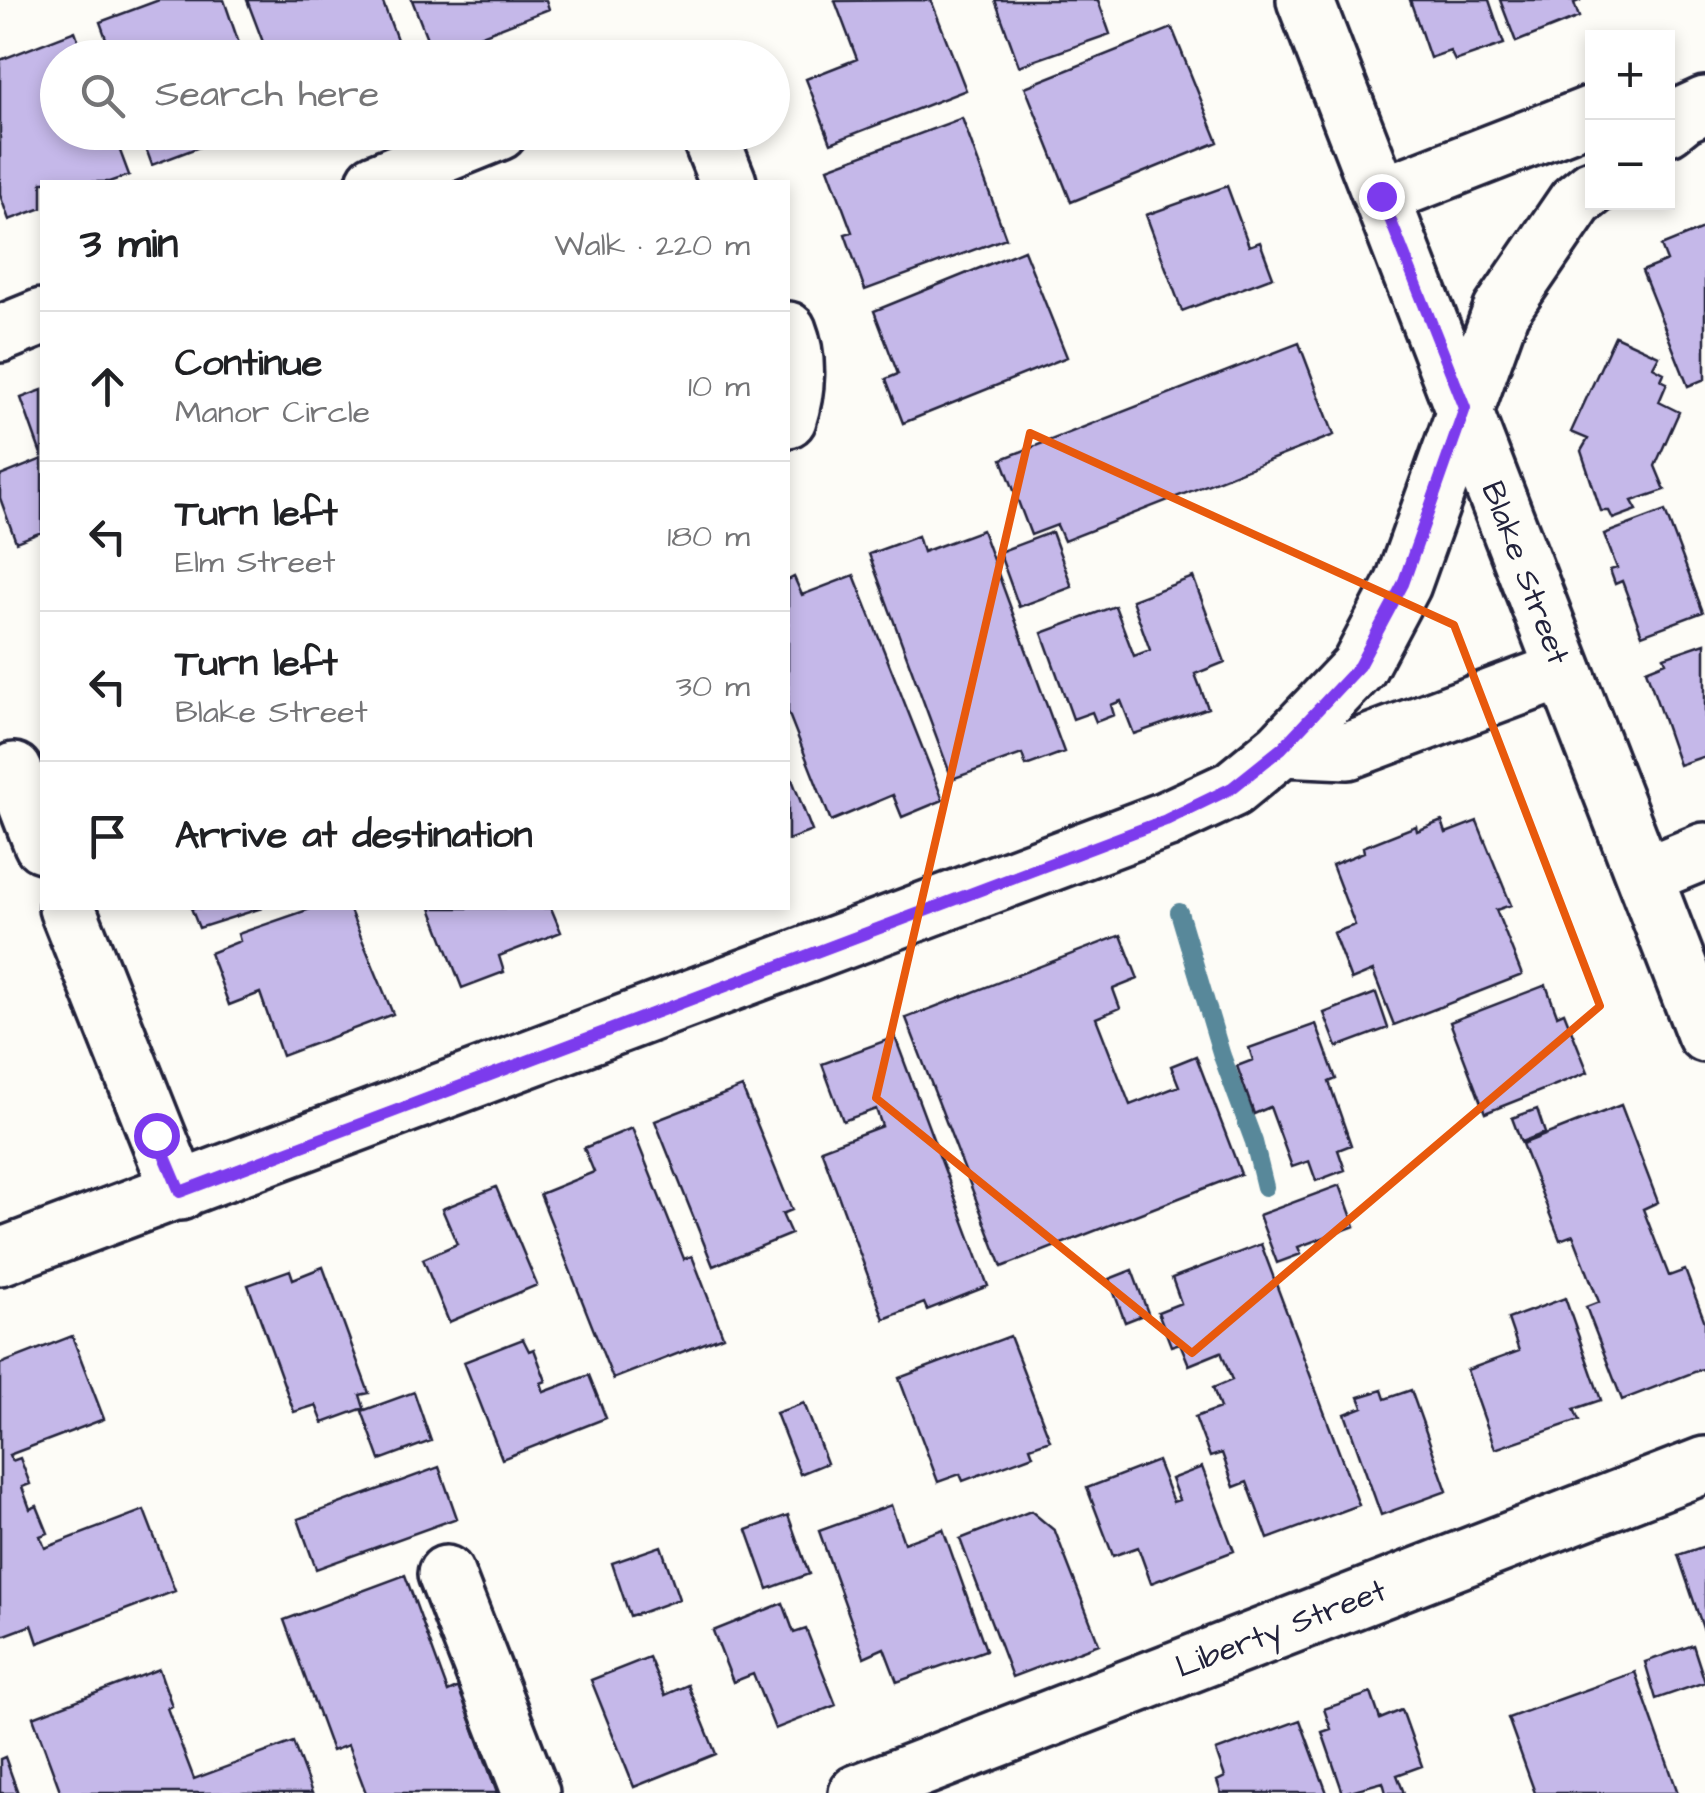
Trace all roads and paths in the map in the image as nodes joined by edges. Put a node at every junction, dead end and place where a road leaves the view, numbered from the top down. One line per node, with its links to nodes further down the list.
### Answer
1 (1305, 0): 8 (street, Blake Street)
2 (1585, 117): 8 (street)
3 (454, 150): 5 (street)
4 (715, 150): 6 (street)
5 (380, 180)
6 (727, 180)
7 (1585, 194): 12 (street)
8 (1381, 196): 12 (street, Blake Street)
9 (40, 317): 10 (street)
10 (0, 334)
11 (790, 335): 13 (street)
12 (1465, 408): 14 (street, Blake Street); 15 (street)
13 (790, 412)
14 (1562, 671): 15 (street); 19 (street, Blake Street)
15 (1282, 748): 22 (street)
16 (19, 757): 17 (street)
17 (40, 836)
18 (1705, 850): 19 (street)
19 (1644, 876): 21 (street, Blake Street)
20 (69, 910): 22 (street)
21 (1705, 1034)
22 (180, 1192): 23 (street)
23 (0, 1257)
24 (1705, 1466): 27 (street, Liberty Street)
25 (446, 1574): 26 (street)
26 (531, 1793)
27 (857, 1793)

